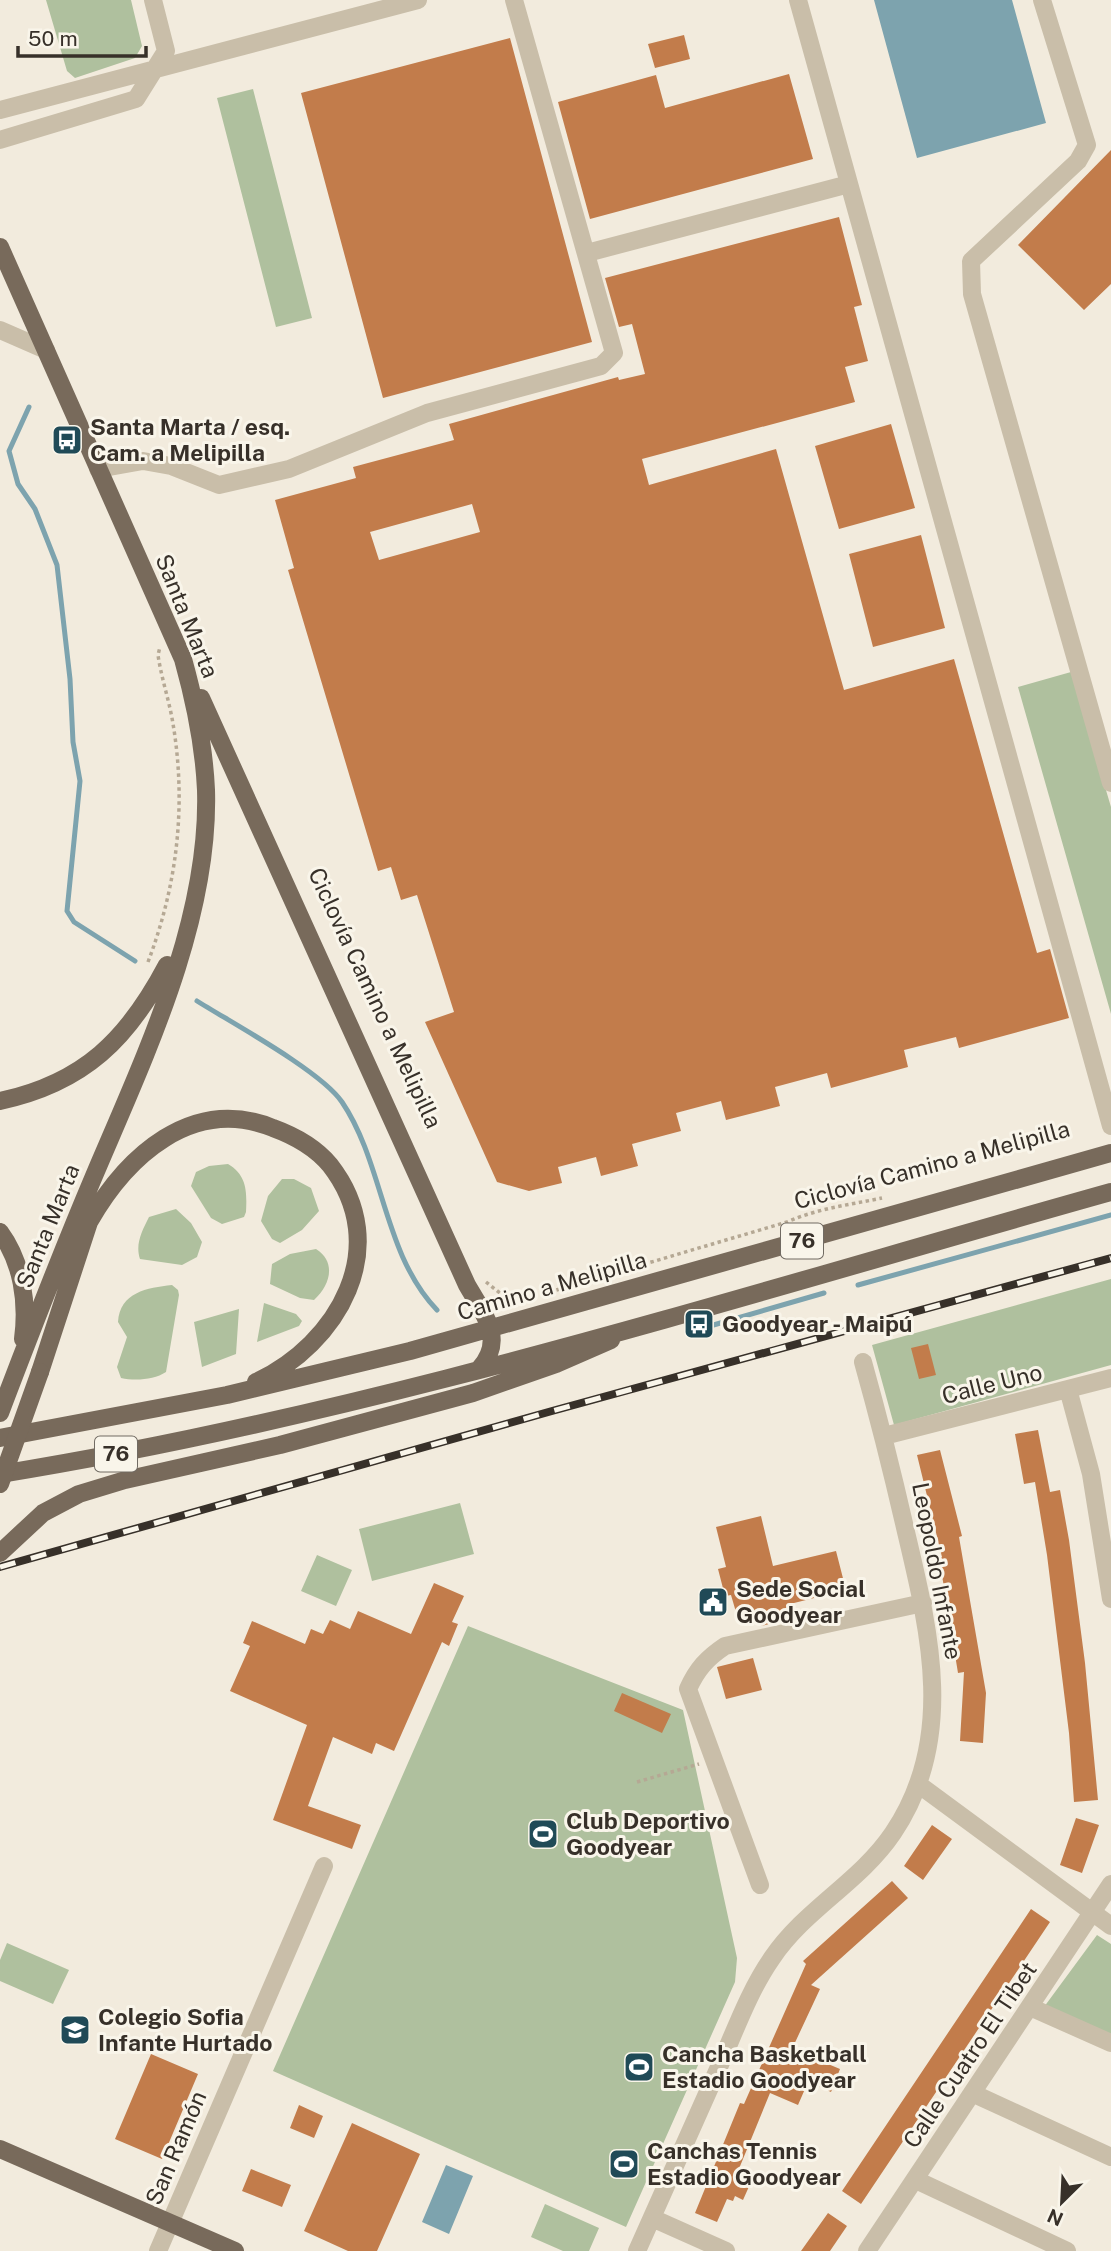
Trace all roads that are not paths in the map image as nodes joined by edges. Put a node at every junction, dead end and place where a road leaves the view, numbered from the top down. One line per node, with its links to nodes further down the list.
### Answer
1 (153, 0): 6 (street)
2 (418, 0): 6 (street)
3 (513, 0): 10 (street)
4 (798, 0): 9 (street)
5 (1042, 0): 16 (street)
6 (155, 69): 7 (street); 8 (street)
7 (0, 110)
8 (0, 140)
9 (849, 184): 10 (street); 19 (street)
10 (587, 253): 14 (street)
11 (1, 254): 13 (main road, Santa Marta)
12 (0, 330): 13 (street)
13 (46, 350): 14 (main road, Santa Marta)
14 (98, 469): 15 (main road, Santa Marta)
15 (183, 659): 17 (main road, Santa Marta); 26 (main road)
16 (1111, 783)
17 (189, 917): 18 (main road); 20 (main road, Santa Marta)
18 (0, 1101)
19 (1111, 1126)
20 (109, 1141): 23 (main road, Santa Marta); 29 (main road, Santa Marta)
21 (1111, 1153): 26 (main road, Camino a Melipilla / 76)
22 (1111, 1192): 25 (main road, 76)
23 (89, 1222): 32 (main road); 37 (main road, Santa Marta, bridge)
24 (0, 1232): 29 (main road)
25 (642, 1324): 28 (main road, 76); 38 (main road)
26 (492, 1329): 28 (main road); 32 (main road, Camino a Melipilla / 76)
27 (863, 1363): 34 (street, Leopoldo Infante)
28 (480, 1368): 36 (main road, 76)
29 (17, 1369): 33 (main road)
30 (1111, 1378): 31 (street, Calle Uno)
31 (1068, 1389): 34 (street, Calle Uno); 39 (street)
32 (227, 1395): 35 (main road, Camino a Melipilla / 76)
33 (0, 1413)
34 (884, 1436): 40 (street, Leopoldo Infante)
35 (0, 1438)
36 (0, 1474)
37 (0, 1484)
38 (0, 1553)
39 (1111, 1599)
40 (923, 1603): 41 (street, Leopoldo Infante); 44 (street)
41 (918, 1784): 45 (street); 53 (street, Leopoldo Infante)
42 (324, 1866): 54 (street, San Ramón)
43 (1111, 1884): 45 (street, Calle Cuatro El Tibet)
44 (760, 1885)
45 (1094, 1913): 46 (street); 47 (street, Calle Cuatro El Tibet)
46 (1111, 1926)
47 (1030, 2007): 48 (street); 49 (street, Calle Cuatro El Tibet)
48 (1111, 2043)
49 (972, 2093): 51 (street); 52 (street, Calle Cuatro El Tibet)
50 (0, 2149): 54 (main road)
51 (1111, 2157)
52 (916, 2180): 59 (street, Calle Cuatro El Tibet); 60 (street)
53 (652, 2218): 57 (street, Leopoldo Infante); 58 (street)
54 (170, 2223): 55 (street, San Ramón); 56 (main road)
55 (158, 2251)
56 (235, 2251)
57 (637, 2251)
58 (726, 2251)
59 (867, 2251)
60 (1067, 2251)

